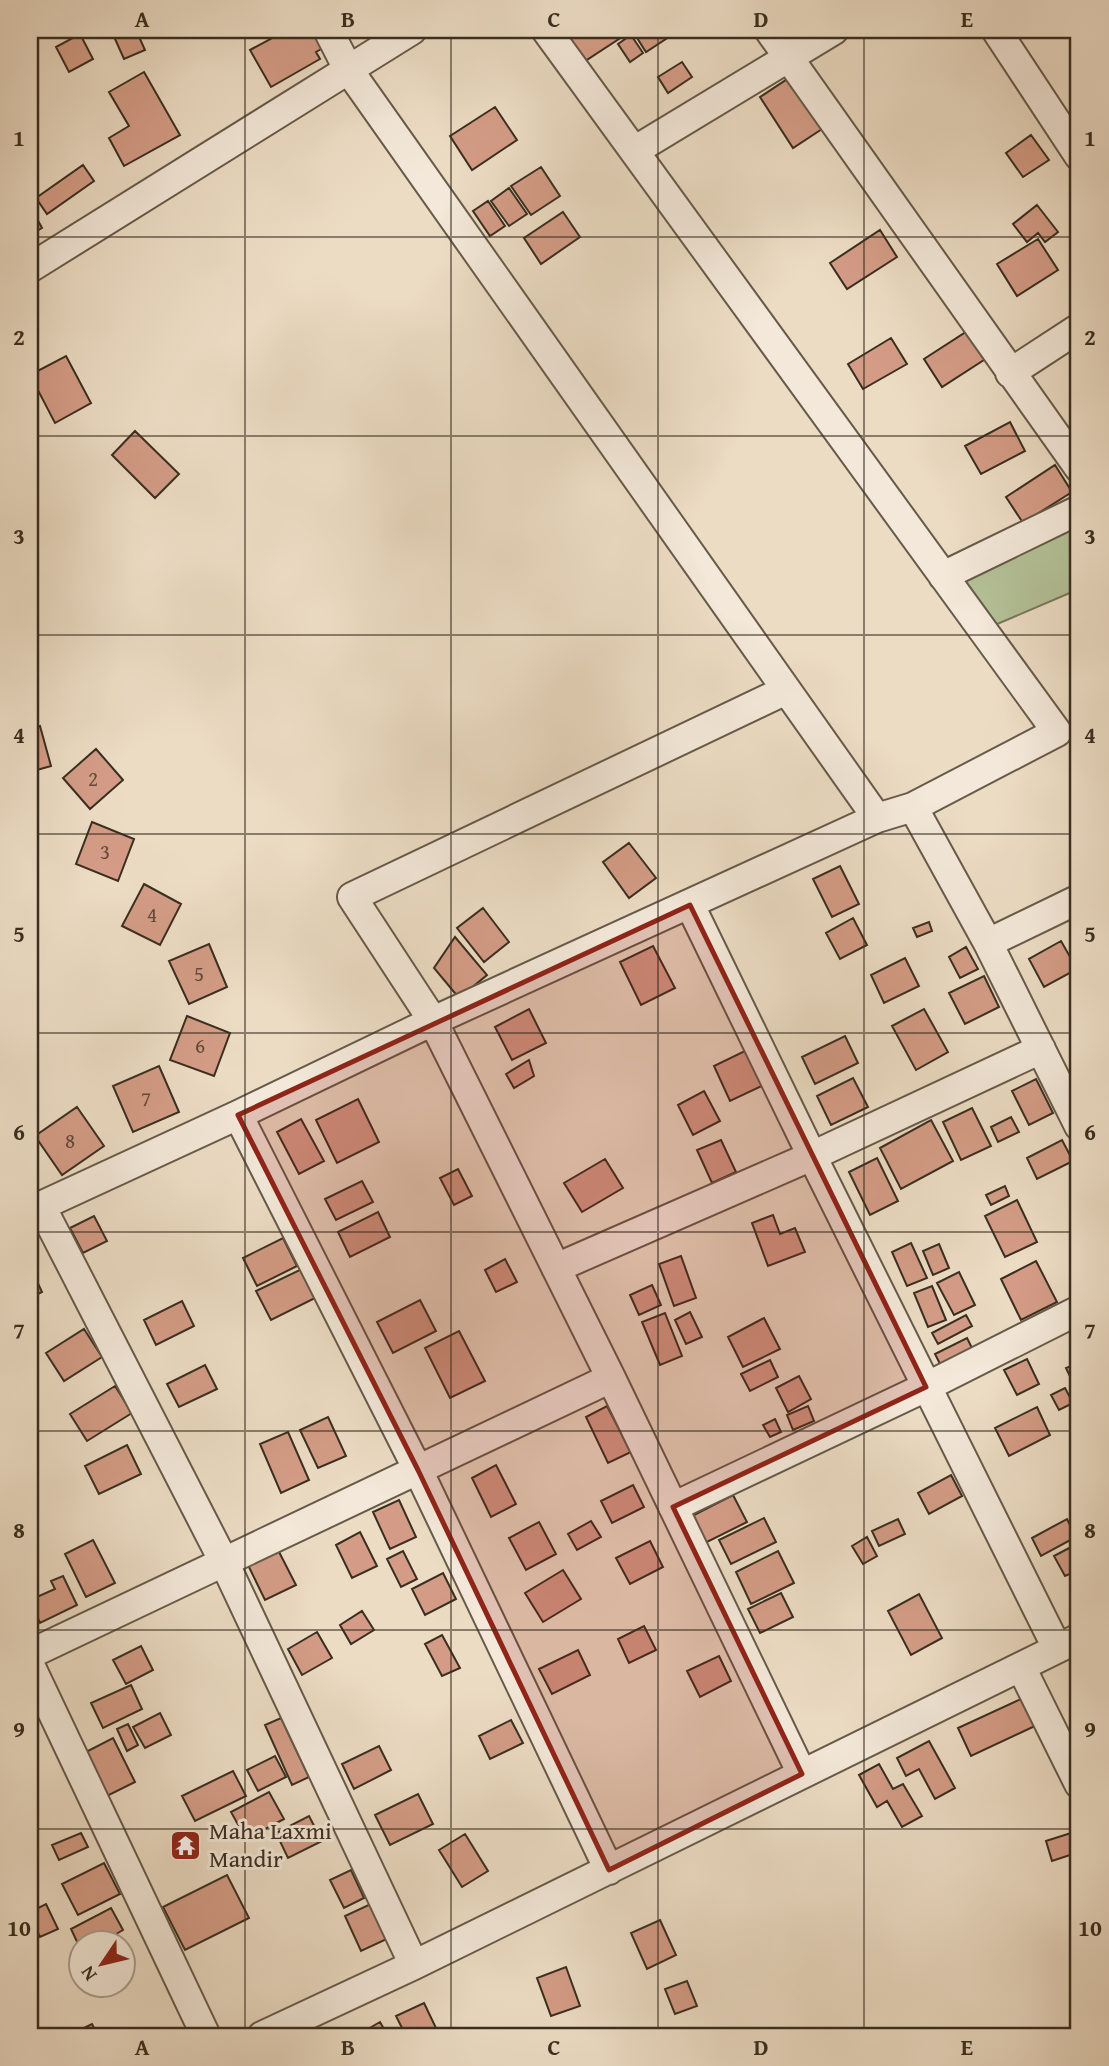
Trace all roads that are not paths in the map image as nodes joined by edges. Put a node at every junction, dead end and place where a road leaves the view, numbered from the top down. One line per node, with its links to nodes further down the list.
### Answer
1 (328, 30): 8 (street)
2 (412, 30): 8 (street)
3 (547, 30): 9 (street)
4 (769, 30): 7 (street)
5 (834, 30): 7 (street)
6 (996, 30): 10 (street)
7 (787, 58): 9 (street); 13 (street)
8 (348, 69): 11 (street); 17 (street)
9 (634, 151): 16 (street)
10 (1079, 156)
11 (30, 268)
12 (1079, 328): 13 (street)
13 (1010, 373): 14 (street)
14 (1079, 468)
15 (1079, 510): 16 (street)
16 (943, 576): 18 (street)
17 (786, 690): 20 (street); 24 (street)
18 (1068, 727): 19 (street)
19 (914, 807): 20 (street); 23 (street)
20 (877, 818): 22 (street)
21 (1079, 899): 23 (street)
22 (690, 905): 24 (street); 28 (street)
23 (988, 943): 25 (street)
24 (433, 1021): 26 (street); 30 (street)
25 (1041, 1049): 27 (street); 28 (street)
26 (238, 1115): 29 (street); 34 (street)
27 (1079, 1126)
28 (811, 1156): 30 (street); 33 (street)
29 (36, 1209): 36 (street)
30 (556, 1268): 32 (street)
31 (1079, 1310): 33 (street)
32 (611, 1378): 34 (street); 35 (street)
33 (926, 1387): 35 (street); 37 (street)
34 (418, 1470): 36 (street); 43 (street)
35 (673, 1507): 41 (street)
36 (224, 1562): 38 (street); 44 (street)
37 (1068, 1643): 40 (street)
38 (30, 1654)
39 (30, 1665): 46 (street)
40 (1021, 1667): 41 (street); 42 (street)
41 (803, 1774): 43 (street)
42 (1079, 1784)
43 (609, 1870): 44 (street)
44 (414, 1965): 45 (street)
45 (318, 2024): 47 (street)
46 (206, 2036)
47 (262, 2036)

